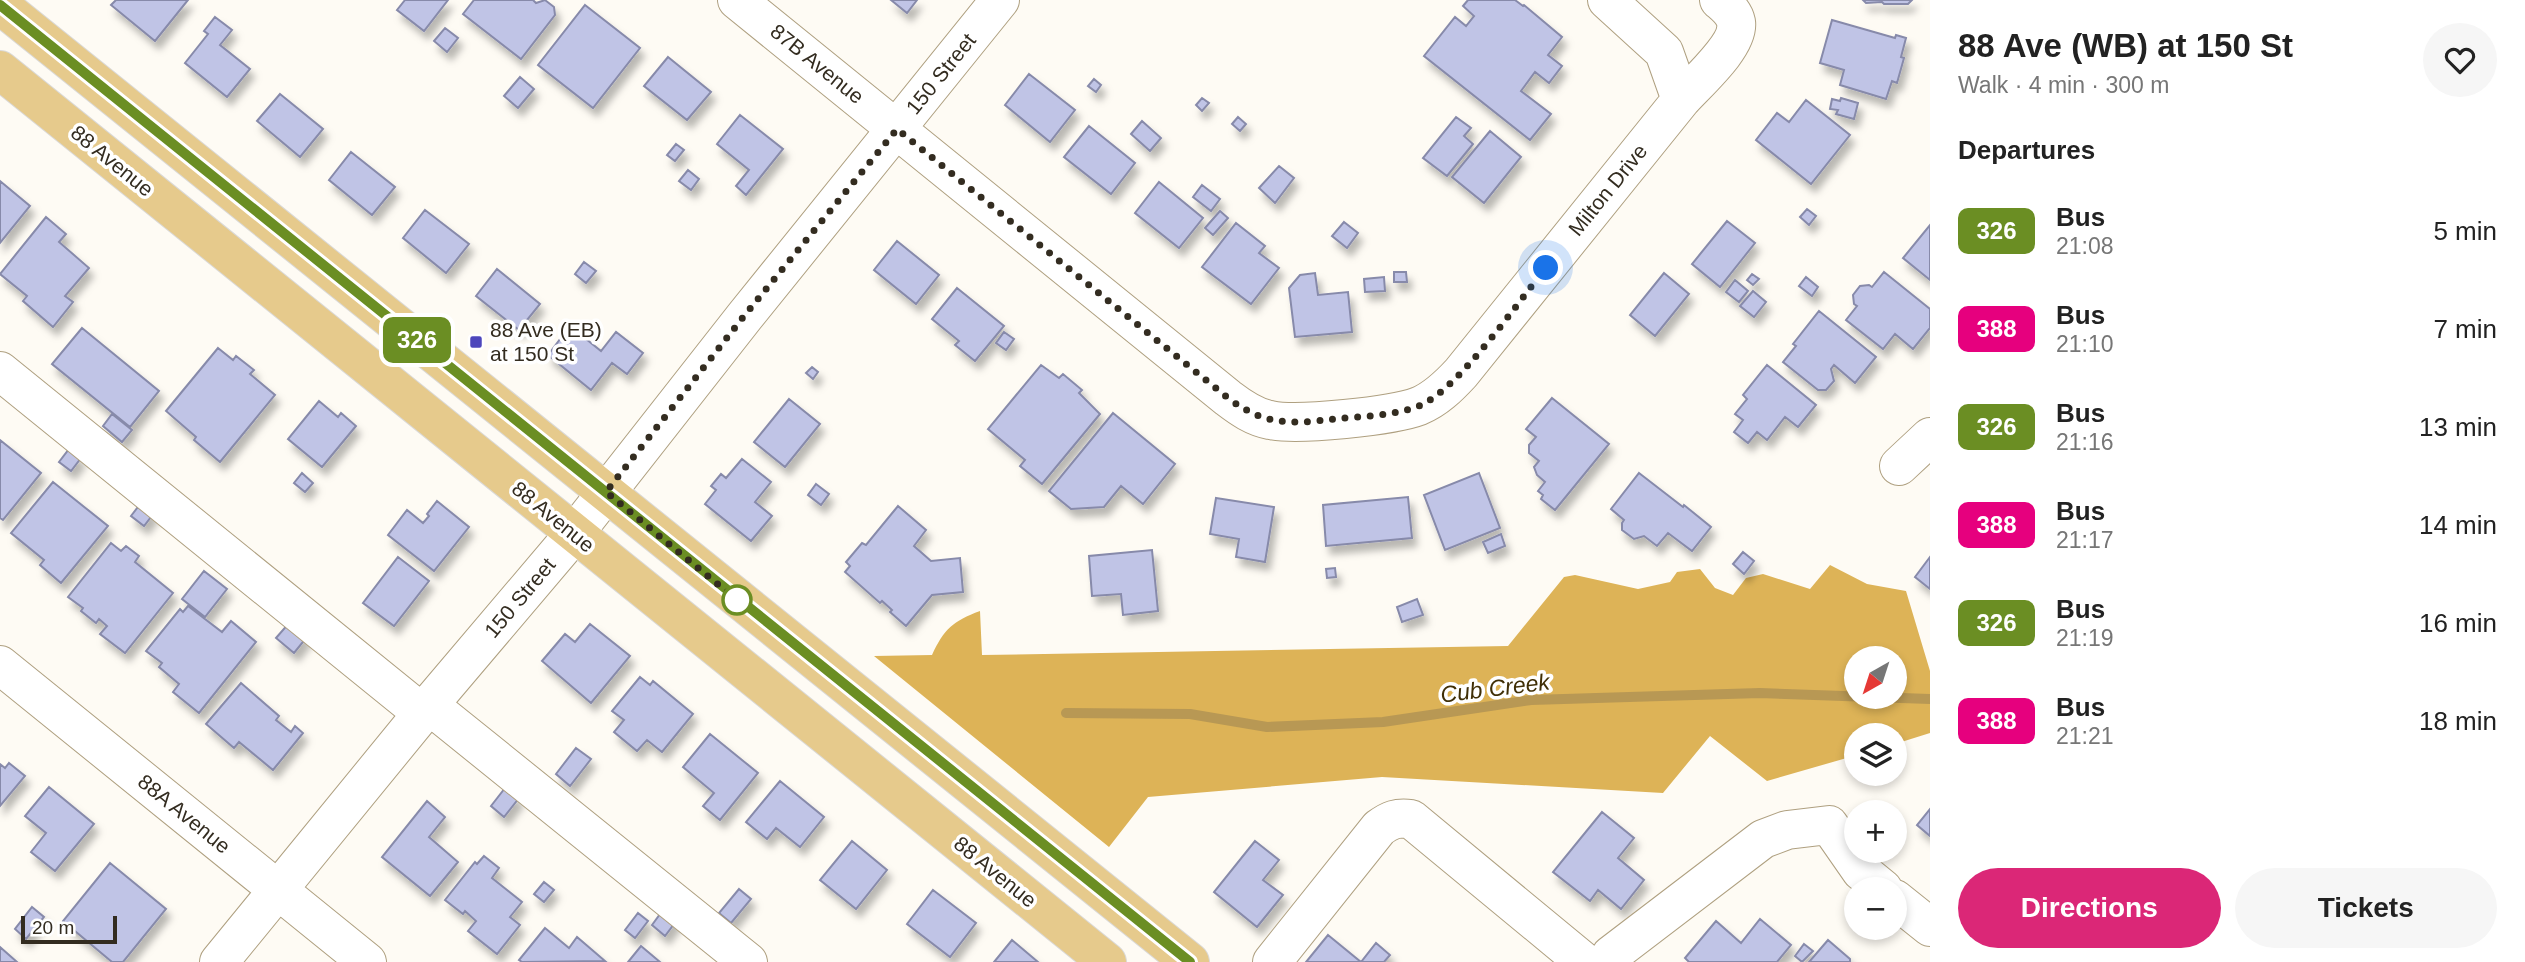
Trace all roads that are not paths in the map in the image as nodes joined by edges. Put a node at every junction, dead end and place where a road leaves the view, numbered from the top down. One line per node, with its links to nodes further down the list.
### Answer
1 (737, 0): 8 (street, 87B Avenue)
2 (1000, 0): 8 (street, 150 Street)
3 (1606, 0): 7 (street)
4 (1719, 0): 7 (street, Milton Drive)
5 (0, 5): 12 (main road)
6 (0, 70): 13 (main road, 88 Avenue)
7 (1681, 100): 8 (street, Milton Drive)
8 (897, 129): 12 (street, 150 Street)
9 (0, 371): 15 (street)
10 (1930, 437): 11 (street)
11 (1899, 466)
12 (606, 492): 13 (street, 150 Street); 25 (main road)
13 (575, 534): 15 (street, 150 Street); 24 (main road, 88 Avenue)
14 (0, 665): 17 (street, 88A Avenue)
15 (426, 709): 17 (street, 150 Street); 23 (street)
16 (1868, 877): 20 (street)
17 (278, 890): 21 (street, 150 Street); 22 (street, 88A Avenue)
18 (1907, 909): 19 (street)
19 (1930, 927)
20 (1598, 958): 26 (street)
21 (219, 962)
22 (367, 962)
23 (748, 962)
24 (1107, 962)
25 (1190, 962)
26 (1272, 962)

